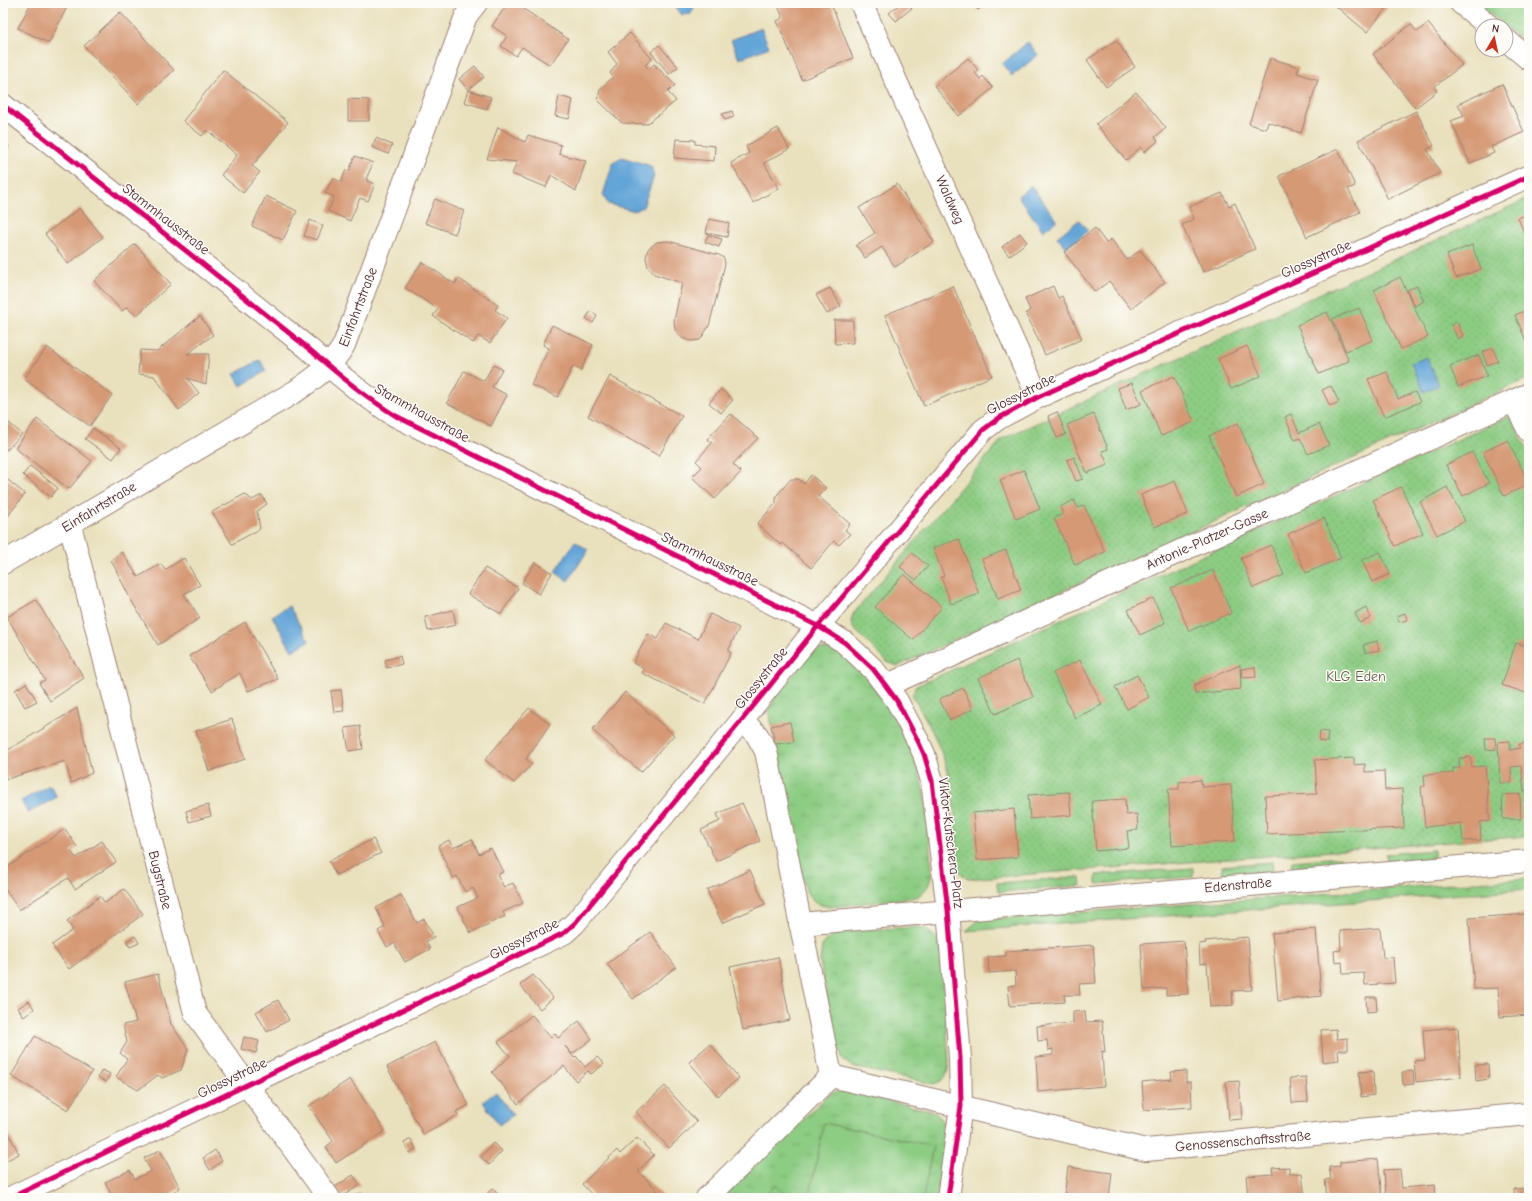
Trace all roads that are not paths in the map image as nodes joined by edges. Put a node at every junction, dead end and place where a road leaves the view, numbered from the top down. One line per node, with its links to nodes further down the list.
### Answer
1 (476, 3): 9 (street, Einfahrtstraße)
2 (861, 3): 10 (street, Waldweg)
3 (1461, 3): 4 (street)
4 (1479, 18)
5 (1514, 47): 6 (street)
6 (1529, 59)
7 (3, 106): 9 (street, Stammhausstraße)
8 (1529, 176): 10 (street, Glossystraße)
9 (329, 366): 13 (street, Einfahrtstraße); 15 (street, Stammhausstraße)
10 (1038, 397): 15 (street, Glossystraße)
11 (1521, 398): 12 (street); 16 (street, Antonie-Platzer-Gasse)
12 (1529, 431)
13 (70, 525): 14 (street, Einfahrtstraße); 22 (street, Bugstraße)
14 (3, 563)
15 (818, 626): 16 (street, Viktor-Kutschera-Platz); 17 (street, Glossystraße)
16 (886, 686): 19 (street, Viktor-Kutschera-Platz)
17 (742, 720): 20 (street); 22 (street, Glossystraße)
18 (1529, 861): 19 (street, Edenstraße)
19 (948, 910): 20 (street, Viktor-Kutschera-Platz); 23 (street, Viktor-Kutschera-Platz)
20 (800, 924): 21 (street)
21 (831, 1076): 23 (street); 27 (street)
22 (246, 1085): 25 (street, Glossystraße); 26 (street, Bugstraße)
23 (961, 1106): 24 (street, Genossenschaftsstraße); 28 (street)
24 (1529, 1114)
25 (10, 1198)
26 (328, 1198)
27 (707, 1198)
28 (948, 1198)

